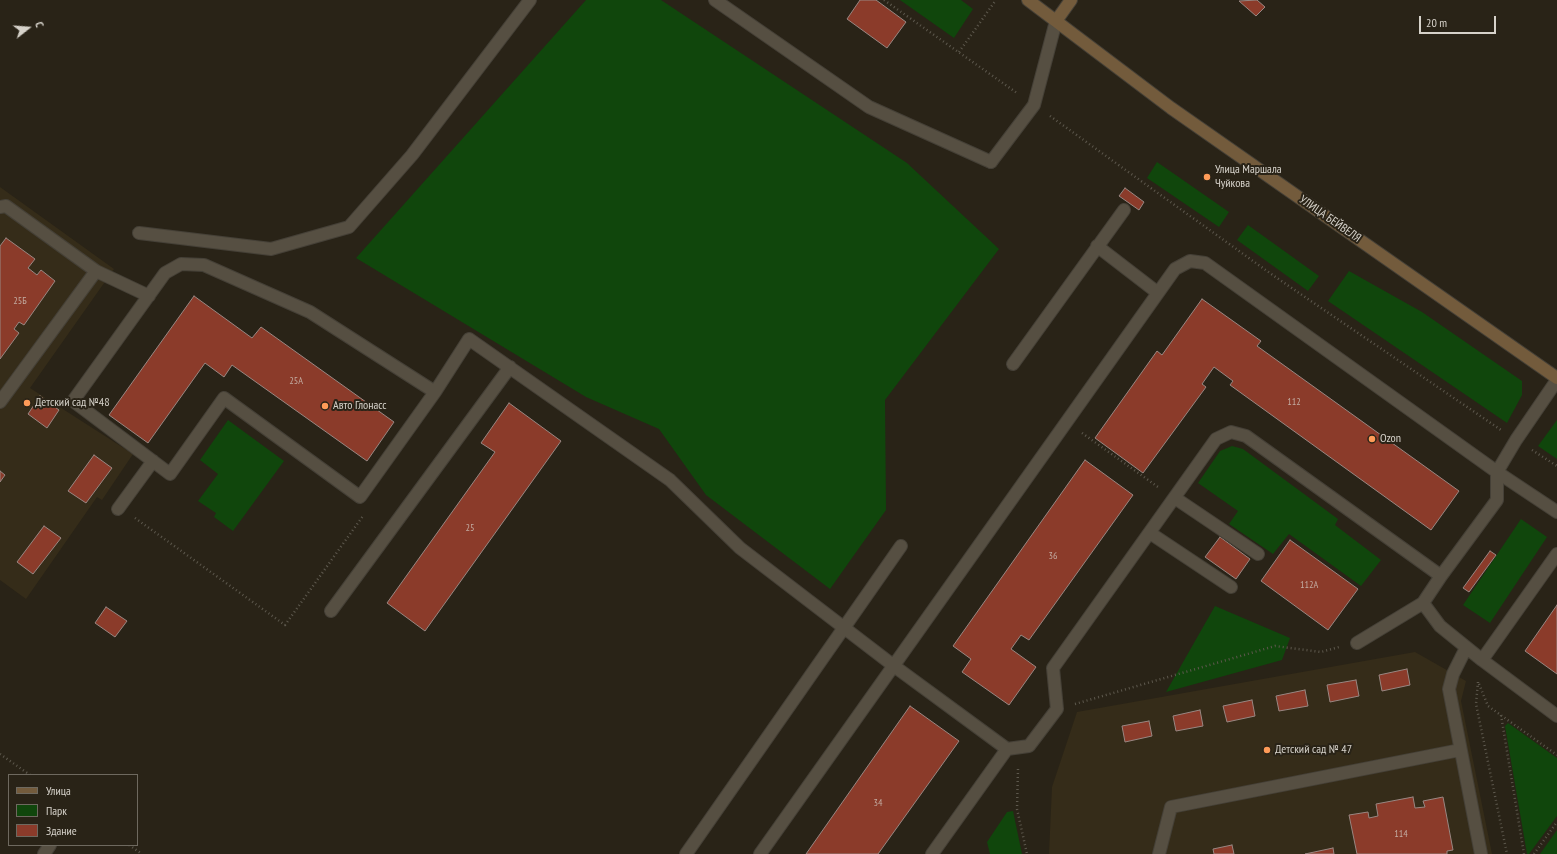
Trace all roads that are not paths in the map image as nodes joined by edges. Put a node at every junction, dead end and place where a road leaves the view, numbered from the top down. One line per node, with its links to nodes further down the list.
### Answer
1 (530, 0): 8 (street)
2 (715, 0): 5 (street)
3 (1028, 0): 5 (main road, УЛИЦА БЕЙВЕЛЯ)
4 (1071, 0): 5 (main road)
5 (1056, 21): 15 (main road, УЛИЦА БЕЙВЕЛЯ)
6 (0, 207): 10 (street)
7 (1124, 210): 9 (street)
8 (139, 233)
9 (1097, 246): 11 (street); 13 (street)
10 (96, 270): 12 (street); 17 (street)
11 (1158, 293): 19 (street); 35 (street)
12 (149, 296): 16 (street); 18 (street)
13 (1012, 364)
14 (510, 367): 16 (street); 30 (street); 31 (street)
15 (1557, 379): 19 (street)
16 (435, 392): 18 (street)
17 (0, 402)
18 (153, 461): 21 (street)
19 (1497, 472): 22 (street); 27 (street)
20 (1175, 498): 23 (street); 25 (street); 27 (street)
21 (119, 508)
22 (1557, 512)
23 (1150, 533): 28 (street); 37 (street)
24 (901, 546): 31 (street)
25 (1258, 554)
26 (1557, 554): 34 (street)
27 (1441, 576): 29 (street)
28 (1231, 587)
29 (1423, 604): 32 (street); 33 (street)
30 (331, 610)
31 (844, 628): 35 (street); 39 (street)
32 (1357, 643)
33 (1466, 648): 34 (street); 38 (street)
34 (1482, 660): 36 (street)
35 (894, 666): 37 (street); 40 (street)
36 (1557, 716)
37 (1012, 749): 41 (street)
38 (1460, 750): 42 (street); 43 (street)
39 (686, 854)
40 (760, 854)
41 (932, 854)
42 (1159, 854)
43 (1481, 854)

